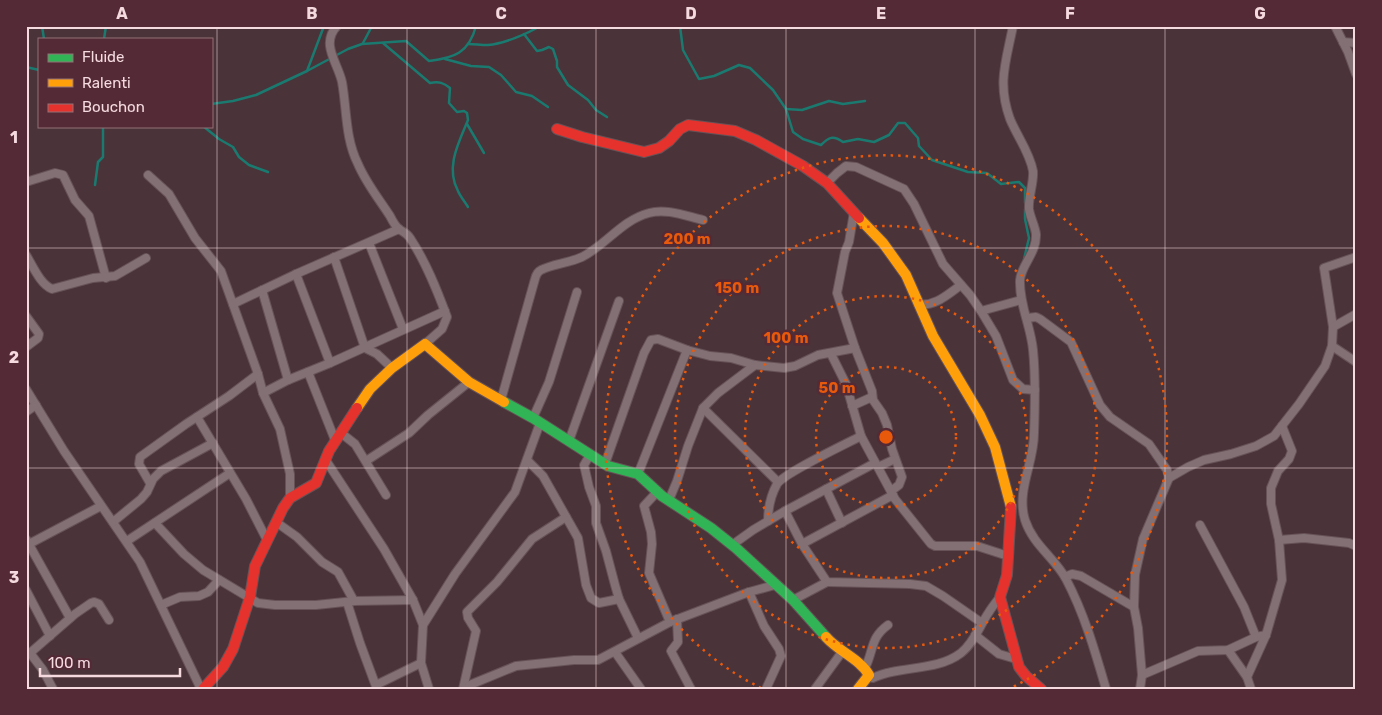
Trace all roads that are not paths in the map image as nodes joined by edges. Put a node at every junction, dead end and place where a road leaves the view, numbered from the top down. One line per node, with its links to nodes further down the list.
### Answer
1 (337, 26): 13 (street)
2 (1013, 26): 24 (street)
3 (1335, 26): 4 (street)
4 (1343, 42): 5 (street); 6 (street)
5 (1356, 43)
6 (1356, 74)
7 (557, 129): 10 (street)
8 (148, 175): 26 (street)
9 (26, 182): 20 (street)
10 (827, 183): 11 (street); 21 (street)
11 (854, 212): 27 (street); 39 (street)
12 (702, 220): 54 (street)
13 (398, 229): 14 (street); 28 (street)
14 (369, 243): 16 (street); 34 (street)
15 (26, 254): 20 (street)
16 (334, 257): 19 (street); 38 (street)
17 (1356, 257): 33 (street)
18 (146, 258): 20 (street)
19 (296, 274): 22 (street); 43 (street)
20 (106, 278)
21 (961, 285): 27 (street); 29 (street)
22 (262, 290): 26 (street); 48 (street)
23 (576, 292): 60 (street)
24 (1021, 300): 29 (street); 32 (street)
25 (619, 301): 64 (street)
26 (233, 304): 47 (street)
27 (918, 304): 84 (street)
28 (445, 311): 34 (street); 35 (street)
29 (981, 311): 51 (street)
30 (1356, 314): 33 (street)
31 (26, 316): 37 (street)
32 (1027, 318): 51 (street); 75 (street)
33 (1333, 327): 36 (street)
34 (403, 329): 38 (street)
35 (425, 344): 45 (street); 49 (street)
36 (1332, 346): 42 (street); 61 (street)
37 (26, 347)
38 (365, 348): 43 (street); 45 (street)
39 (855, 348): 41 (street); 53 (street)
40 (687, 350): 44 (street); 71 (street); 74 (street)
41 (831, 354): 44 (street); 56 (street)
42 (1356, 362)
43 (330, 363): 46 (street)
44 (755, 364): 57 (street)
45 (392, 368): 63 (street)
46 (308, 372): 48 (street); 63 (street)
47 (258, 374): 52 (street); 59 (street)
48 (288, 380): 52 (street)
49 (469, 382): 54 (street); 69 (street)
50 (26, 389): 55 (street)
51 (1035, 390): 85 (street)
52 (263, 393): 82 (street)
53 (872, 397): 56 (street); 68 (street)
54 (502, 400): 60 (street)
55 (36, 405): 58 (street); 86 (street)
56 (852, 406): 62 (street)
57 (703, 408): 77 (street); 83 (street)
58 (26, 412)
59 (196, 417): 65 (street); 76 (street)
60 (536, 421): 64 (street); 70 (street)
61 (1282, 426): 75 (street); 96 (street)
62 (861, 436): 72 (street); 77 (street)
63 (338, 437): 67 (street); 69 (street)
64 (569, 442): 66 (street)
65 (212, 443): 73 (street); 76 (street)
66 (590, 455): 71 (street); 111 (street)
67 (325, 459): 82 (street); 112 (street)
68 (896, 459): 72 (street); 80 (street)
69 (366, 460): 81 (street)
70 (527, 460): 88 (street); 121 (street)
71 (605, 464): 74 (street)
72 (876, 465): 78 (street); 80 (street)
73 (230, 473): 92 (street); 95 (street)
74 (638, 474): 79 (street)
75 (1169, 478): 116 (street)
76 (150, 482): 90 (street)
77 (778, 482): 89 (street)
78 (826, 489): 87 (street); 93 (street)
79 (657, 492): 83 (street); 119 (street)
80 (892, 493): 93 (street); 102 (street)
81 (386, 495)
82 (290, 498): 91 (street)
83 (669, 500): 100 (street)
84 (1010, 500): 85 (street); 102 (street)
85 (1023, 504): 103 (street)
86 (101, 506): 90 (street); 97 (street)
87 (785, 511): 89 (street); 99 (street)
88 (566, 516): 111 (street); 141 (street)
89 (768, 521): 100 (street)
90 (113, 522): 98 (street)
91 (276, 522): 95 (street); 114 (street)
92 (155, 523): 98 (street); 104 (street)
93 (842, 523): 99 (street)
94 (1200, 525): 126 (street)
95 (267, 540): 109 (street)
96 (1279, 540): 101 (street); 124 (street)
97 (28, 541): 117 (street)
98 (127, 541): 115 (street)
99 (802, 544): 105 (street)
100 (732, 545): 106 (street)
101 (1356, 546)
102 (1008, 556): 110 (street)
103 (1065, 577): 116 (street); 148 (street)
104 (219, 580): 109 (street); 115 (street)
105 (827, 582): 113 (street); 120 (street)
106 (775, 585): 108 (street); 113 (street)
107 (26, 590): 125 (street)
108 (749, 592): 119 (street); 144 (street)
109 (250, 597): 114 (street); 139 (street)
110 (1000, 597): 120 (street); 132 (street)
111 (619, 599): 127 (street)
112 (413, 600): 114 (street); 121 (street)
113 (793, 600): 130 (street)
114 (351, 602): 137 (street)
115 (161, 605): 139 (street)
116 (1134, 607): 135 (street)
117 (70, 618): 118 (street); 125 (street)
118 (109, 620)
119 (674, 620): 127 (street); 143 (street)
120 (982, 623): 123 (street)
121 (423, 625): 133 (street)
122 (888, 625): 134 (street)
123 (975, 635): 132 (street); 134 (street)
124 (1266, 635): 126 (street); 136 (street)
125 (50, 636): 131 (street)
126 (1256, 637): 128 (street)
127 (638, 638): 129 (street)
128 (1228, 650): 135 (street); 136 (street)
129 (615, 652): 141 (street); 142 (street)
130 (842, 652): 134 (street); 145 (street)
131 (28, 654): 138 (street)
132 (1016, 659): 147 (street)
133 (421, 663): 137 (street); 140 (street)
134 (867, 672): 146 (street)
135 (1142, 675): 149 (street)
136 (1247, 676): 150 (street)
137 (377, 687)
138 (53, 689)
139 (202, 689)
140 (429, 689)
141 (464, 689)
142 (642, 689)
143 (691, 689)
144 (766, 689)
145 (815, 689)
146 (858, 689)
147 (1041, 689)
148 (1106, 689)
149 (1140, 689)
150 (1251, 689)

